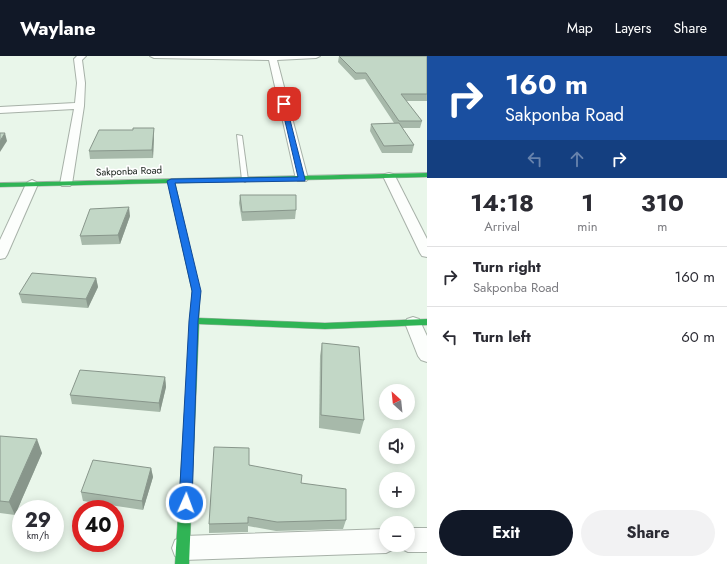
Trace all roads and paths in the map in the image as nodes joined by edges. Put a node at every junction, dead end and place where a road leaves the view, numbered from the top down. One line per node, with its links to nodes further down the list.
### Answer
1 (82, 56): 5 (street)
2 (154, 56): 4 (street)
3 (316, 56): 4 (street)
4 (272, 57): 10 (street)
5 (79, 106): 6 (street); 14 (street)
6 (0, 110)
7 (239, 136): 11 (lane)
8 (427, 175): 9 (street, Sakponba Road)
9 (390, 176): 10 (street, Sakponba Road); 16 (street)
10 (302, 179): 11 (street, Sakponba Road)
11 (245, 180): 12 (street, Sakponba Road)
12 (171, 181): 14 (street, Sakponba Road); 18 (street)
13 (32, 184): 14 (street, Sakponba Road); 15 (street, Sakponba Road); 17 (street)
14 (66, 184)
15 (0, 185)
16 (427, 253)
17 (0, 255)
18 (194, 321): 19 (street); 24 (street)
19 (420, 322): 20 (street)
20 (427, 356)
21 (415, 540): 22 (street)
22 (427, 540)
23 (379, 542): 24 (street)
24 (183, 556)

